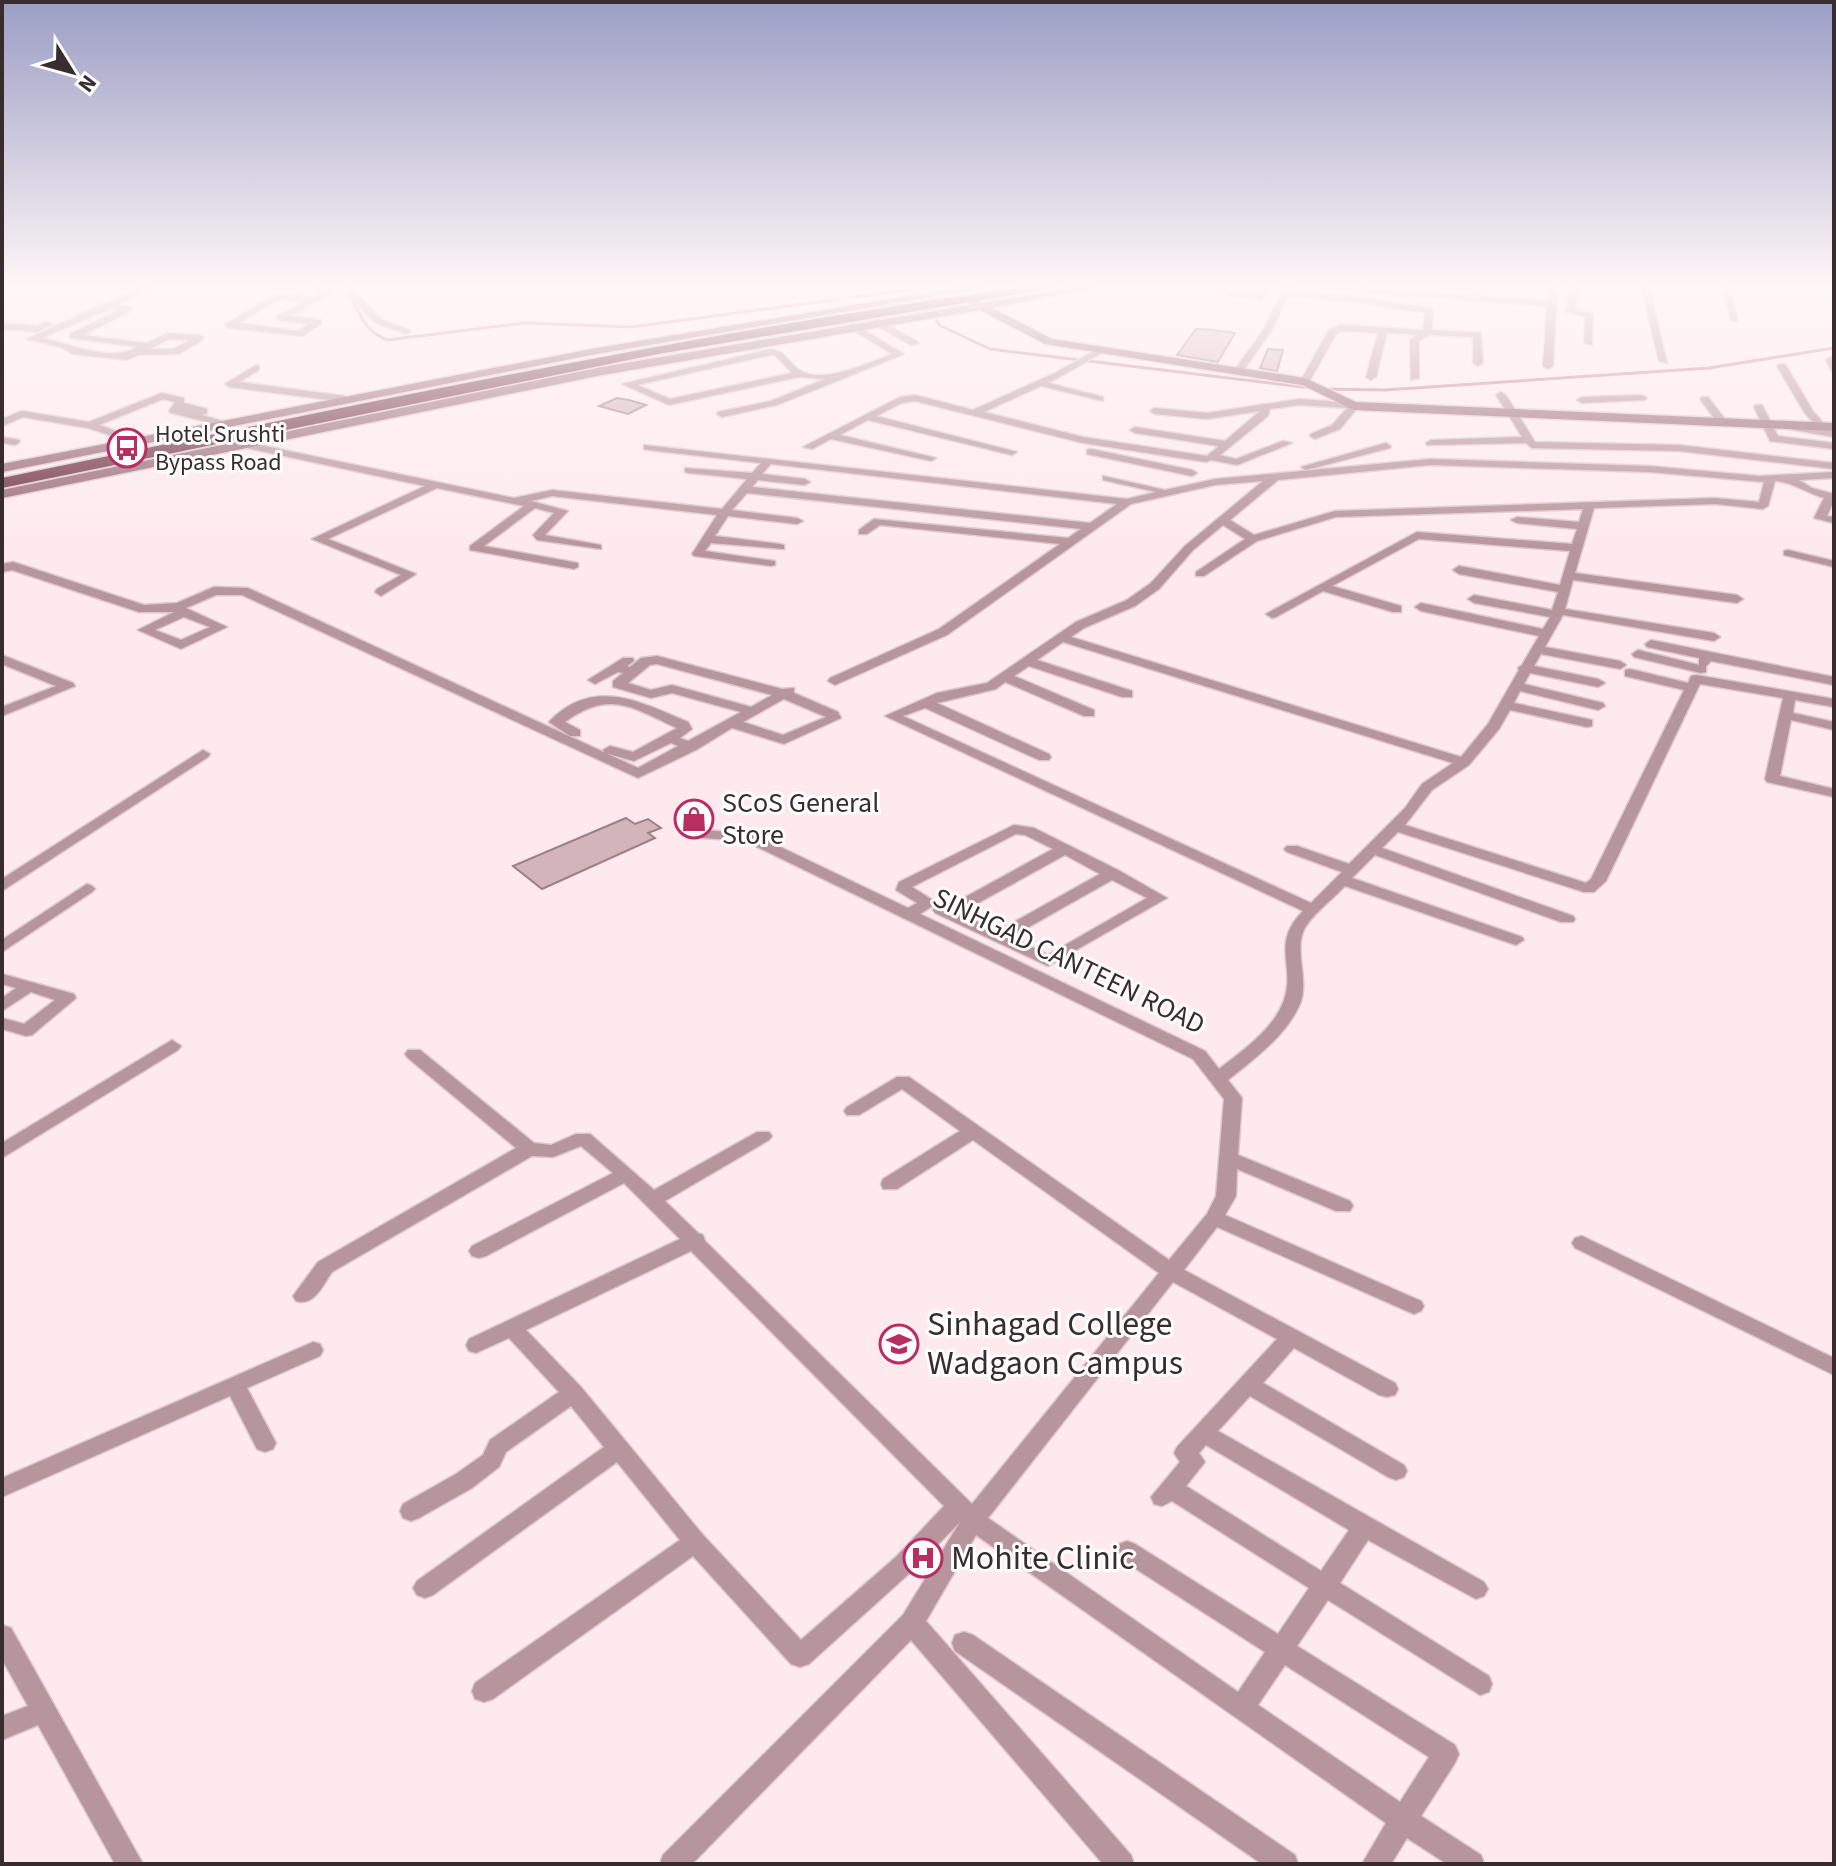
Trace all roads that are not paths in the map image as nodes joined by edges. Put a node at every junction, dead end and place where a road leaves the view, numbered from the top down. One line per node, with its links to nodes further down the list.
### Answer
1 (246, 374): 22 (street)
2 (475, 374): 22 (street)
3 (503, 374): 45 (highway)
4 (538, 374): 39 (highway)
5 (588, 374): 51 (street)
6 (672, 374): 7 (street)
7 (799, 374): 16 (street)
8 (849, 374): 16 (street)
9 (1057, 374): 18 (street)
10 (1250, 374): 19 (street)
11 (1313, 374): 19 (street)
12 (1372, 374): 15 (street)
13 (1414, 374): 17 (street)
14 (1788, 374): 37 (street)
15 (1371, 377)
16 (839, 378): 30 (street)
17 (1414, 378)
18 (1039, 383): 23 (street); 29 (street)
19 (1308, 384): 25 (street)
20 (1501, 395): 31 (street)
21 (1642, 398): 33 (street)
22 (345, 399): 39 (street)
23 (1100, 399)
24 (1705, 399): 35 (street)
25 (1354, 406): 26 (street); 31 (street); 43 (street)
26 (1265, 407): 28 (street); 52 (street)
27 (1759, 407): 36 (street)
28 (1155, 411)
29 (974, 413): 32 (street); 60 (street)
30 (722, 414)
31 (1513, 414): 33 (street); 47 (street)
32 (868, 417): 42 (street); 58 (street)
33 (1592, 417): 35 (street)
34 (2, 423): 38 (street)
35 (1723, 423): 36 (street)
36 (1772, 424): 37 (street); 41 (street); 54 (street)
37 (1827, 427)
38 (90, 429): 39 (street); 45 (street); 48 (street)
39 (222, 430): 45 (street); 51 (street); 75 (highway)
40 (1135, 430): 52 (street)
41 (1834, 434)
42 (831, 436): 56 (street); 59 (street)
43 (1315, 436)
44 (2, 440): 46 (street)
45 (153, 440): 48 (street); 68 (highway)
46 (15, 442)
47 (1530, 442): 50 (street); 62 (street); 63 (street)
48 (123, 443): 64 (street)
49 (1287, 443): 52 (street)
50 (1431, 443)
51 (241, 444): 77 (street); 80 (street)
52 (1227, 444)
53 (1386, 446): 70 (street)
54 (1834, 446)
55 (648, 447): 61 (street)
56 (808, 447)
57 (1080, 450): 79 (street)
58 (1012, 452)
59 (931, 458)
60 (1206, 459)
61 (769, 460): 69 (street); 76 (street)
62 (1539, 465): 70 (street); 72 (street)
63 (1834, 466)
64 (2, 468)
65 (689, 470): 69 (street)
66 (1006, 473): 76 (street)
67 (1834, 475): 73 (street)
68 (2, 476)
69 (754, 477): 74 (street); 78 (street)
70 (1275, 477): 79 (street); 87 (street)
71 (1107, 478): 79 (street)
72 (1770, 479): 73 (street); 85 (street)
73 (1790, 479): 81 (street)
74 (805, 482)
75 (2, 483)
76 (997, 484): 83 (street)
77 (435, 485): 82 (street); 112 (street)
78 (743, 489): 86 (street); 92 (street)
79 (1169, 491): 83 (street)
80 (2, 494)
81 (1832, 497): 89 (street)
82 (518, 501): 84 (street); 86 (street)
83 (1127, 502): 92 (street)
84 (533, 504): 99 (street); 105 (street)
85 (1589, 507): 91 (street); 97 (street)
86 (725, 512): 90 (street); 96 (street)
87 (1223, 520): 97 (street); 122 (street)
88 (1517, 520): 91 (street)
89 (1834, 520)
90 (797, 521)
91 (1582, 526): 101 (street)
92 (1093, 527): 98 (street)
93 (863, 532): 98 (street)
94 (1394, 534): 95 (street)
95 (1417, 535): 101 (street); 110 (street)
96 (708, 539): 100 (street); 103 (street)
97 (1253, 539): 108 (street)
98 (1072, 542): 133 (street)
99 (597, 547)
100 (780, 547)
101 (1576, 548): 109 (street)
102 (1788, 553): 104 (street)
103 (771, 563)
104 (1834, 564)
105 (574, 565)
106 (2, 568): 117 (street)
107 (1459, 570): 111 (street)
108 (1200, 574)
109 (1571, 576): 111 (street); 114 (street)
110 (1321, 587): 116 (street); 119 (street)
111 (1566, 590): 118 (street)
112 (381, 592)
113 (1474, 599): 118 (street)
114 (1737, 599)
115 (1421, 607): 120 (street)
116 (1397, 609)
117 (179, 610): 117 (street); 152 (street)
118 (1558, 613): 120 (street); 121 (street)
119 (1272, 614)
120 (1548, 634): 124 (street)
121 (1714, 637)
122 (1063, 638): 127 (street); 155 (street)
123 (1651, 644): 130 (street)
124 (1537, 649): 129 (street); 130 (street)
125 (1638, 654): 130 (street)
126 (2, 659): 145 (street)
127 (1028, 661): 131 (street); 138 (street)
128 (625, 667): 132 (street); 137 (street); 144 (street)
129 (1524, 668): 135 (street); 136 (street)
130 (1698, 673): 134 (street); 139 (street); 157 (street)
131 (1006, 678): 140 (street); 146 (street)
132 (595, 680)
133 (835, 681)
134 (1834, 681)
135 (1598, 683)
136 (1516, 686): 142 (street); 143 (street)
137 (787, 692): 144 (street); 148 (street)
138 (1127, 694)
139 (1790, 694): 141 (street); 147 (street)
140 (926, 703): 154 (street); 167 (street)
141 (1834, 703)
142 (1505, 705): 149 (street); 155 (street)
143 (1598, 706)
144 (752, 711): 148 (street)
145 (2, 712)
146 (1089, 713)
147 (1785, 715): 150 (street); 156 (street)
148 (732, 723): 152 (street)
149 (1587, 723)
150 (1834, 726)
151 (670, 738): 151 (street); 152 (street)
152 (691, 747)
153 (203, 754): 164 (street)
154 (1044, 757)
155 (1464, 762): 157 (street)
156 (1834, 793)
157 (1394, 826): 161 (street)
158 (703, 834): 168 (street, SINHGAD CANTEEN ROAD)
159 (1065, 849): 162 (street); 166 (street); 169 (street)
160 (1292, 849): 163 (street)
161 (1371, 849): 163 (street); 170 (street)
162 (1113, 873): 171 (street); 171 (street)
163 (1346, 875): 167 (street); 172 (street)
164 (2, 886)
165 (87, 889): 173 (street)
166 (929, 903): 168 (street); 169 (street)
167 (1311, 909): 180 (street)
168 (911, 913): 180 (street, SINHGAD CANTEEN ROAD)
169 (948, 913): 171 (street)
170 (1567, 919)
171 (998, 938)
172 (1516, 940)
173 (2, 947)
174 (2, 979): 175 (street)
175 (29, 986): 176 (street); 177 (street)
176 (2, 1006)
177 (2, 1023)
178 (172, 1046): 185 (street)
179 (414, 1054): 184 (street)
180 (1218, 1079): 186 (street, SINHGAD CANTEEN ROAD)
181 (853, 1111): 182 (street)
182 (973, 1131): 188 (street); 195 (street)
183 (763, 1136): 189 (street)
184 (529, 1149): 187 (street); 196 (street)
185 (2, 1152)
186 (1229, 1158): 190 (street); 191 (street, SINHGAD CANTEEN ROAD)
187 (626, 1174): 189 (street); 194 (street)
188 (890, 1184)
189 (654, 1199): 192 (street)
190 (1343, 1206)
191 (1214, 1218): 195 (street, SINHGAD CANTEEN ROAD); 197 (street)
192 (696, 1240): 198 (street); 213 (street)
193 (1582, 1243): 202 (street)
194 (479, 1251)
195 (1173, 1273): 199 (street); 213 (street, SINHGAD CANTEEN ROAD)
196 (303, 1296)
197 (1414, 1306)
198 (512, 1328): 200 (street); 206 (street)
199 (1292, 1337): 204 (street); 205 (street)
200 (476, 1345)
201 (313, 1350): 203 (street)
202 (1834, 1367)
203 (234, 1384): 208 (street); 211 (street)
204 (1249, 1385): 207 (street); 210 (street)
205 (1387, 1389)
206 (573, 1393): 209 (street); 212 (street)
207 (1203, 1433): 214 (street); 217 (street)
208 (265, 1443)
209 (617, 1450): 215 (street); 218 (street)
210 (1396, 1471)
211 (2, 1488)
212 (411, 1511)
213 (966, 1514): 215 (street); 220 (street); 226 (street)
214 (1364, 1527): 217 (street); 219 (street)
215 (695, 1542): 225 (street)
216 (1127, 1551): 223 (street)
217 (1324, 1585): 223 (street); 224 (street)
218 (425, 1588)
219 (1476, 1589)
220 (912, 1623): 231 (street); 232 (street)
221 (2, 1636): 227 (street)
222 (964, 1643): 233 (street)
223 (1282, 1649): 226 (street); 229 (street)
224 (1480, 1684)
225 (484, 1691)
226 (1241, 1709): 229 (street)
227 (44, 1711): 228 (street); 230 (street)
228 (2, 1728)
229 (1404, 1820): 234 (street); 235 (street)
230 (130, 1864)
231 (673, 1864)
232 (1121, 1864)
233 (1285, 1864)
234 (1375, 1864)
235 (1471, 1864)

